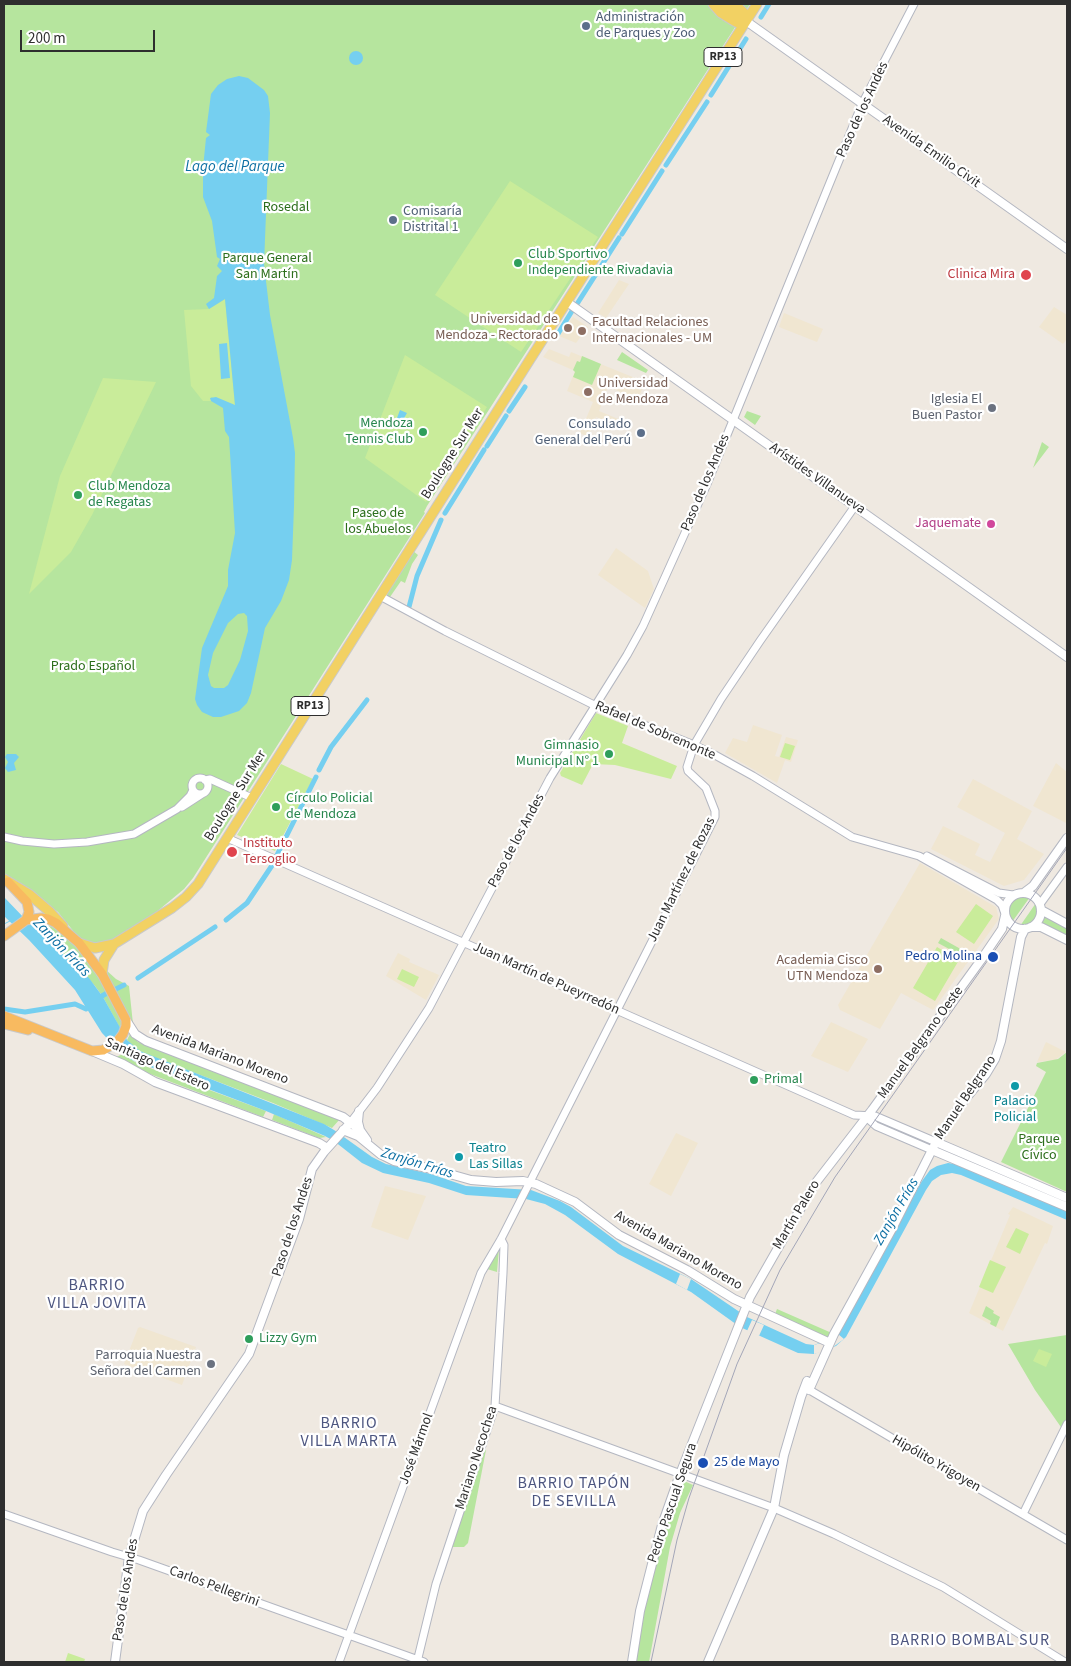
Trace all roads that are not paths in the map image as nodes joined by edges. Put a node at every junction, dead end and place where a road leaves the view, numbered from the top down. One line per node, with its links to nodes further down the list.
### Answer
1 (713, 4): 6 (main road)
2 (722, 4): 6 (main road)
3 (735, 4): 6 (main road)
4 (757, 4): 6 (main road, Boulogne Sur Mer / RP13)
5 (914, 4): 7 (street, Paso de los Andes)
6 (746, 21): 7 (main road, Avenida Emilio Civit); 9 (main road, Boulogne Sur Mer / RP13)
7 (862, 104): 8 (main road, Avenida Emilio Civit); 10 (street, Paso de los Andes)
8 (1067, 249)
9 (567, 302): 10 (main road, Arístides Villanueva); 12 (main road, Boulogne Sur Mer / RP13)
10 (733, 420): 11 (main road, Arístides Villanueva); 14 (street, Paso de los Andes)
11 (855, 506): 13 (main road, Arístides Villanueva); 15 (street, Juan Martínez de Rozas)
12 (380, 596): 14 (street, Rafael de Sobremonte); 20 (main road, Boulogne Sur Mer / RP13)
13 (1067, 657)
14 (594, 705): 15 (street, Rafael de Sobremonte); 38 (street, Paso de los Andes)
15 (694, 745): 31 (street, Rafael de Sobremonte); 42 (street, Juan Martínez de Rozas)
16 (205, 780): 17 (street); 18 (street); 19 (street)
17 (229, 788): 19 (street); 20 (street)
18 (193, 790): 19 (street); 21 (street)
19 (205, 792): 21 (street)
20 (252, 798): 23 (main road, Boulogne Sur Mer / RP13)
21 (177, 809): 22 (street)
22 (4, 837)
23 (227, 838): 38 (street, Juan Martín de Pueyrredón); 40 (main road, Boulogne Sur Mer / RP13)
24 (1067, 838): 28 (main road)
25 (921, 853): 29 (street)
26 (1067, 867): 30 (street)
27 (6, 881): 32 (highway); 35 (main road)
28 (1025, 892): 29 (main road); 30 (main road)
29 (1013, 895): 31 (main road)
30 (1041, 907): 33 (main road); 34 (main road)
31 (1005, 914): 34 (main road); 49 (main road, Manuel Belgrano Oeste)
32 (26, 920): 35 (highway, Avenida Mariano Moreno); 36 (highway)
33 (1067, 924)
34 (1028, 928): 37 (main road); 53 (main road, Manuel Belgrano)
35 (69, 934): 39 (highway, Avenida Mariano Moreno)
36 (4, 936)
37 (1067, 940)
38 (463, 942): 42 (street, Juan Martín de Pueyrredón); 48 (street, Paso de los Andes)
39 (79, 943): 40 (main road, Boulogne Sur Mer / RP13); 41 (highway, Avenida Mariano Moreno)
40 (114, 944): 41 (main road)
41 (102, 974): 44 (highway, Avenida Mariano Moreno)
42 (617, 1010): 49 (street, Juan Martín de Pueyrredón); 57 (street, Juan Martínez de Rozas)
43 (4, 1016): 46 (highway, Santiago del Estero)
44 (126, 1020): 47 (highway); 50 (main road, Avenida Mariano Moreno)
45 (4, 1024): 46 (highway)
46 (59, 1038): 47 (highway, Santiago del Estero)
47 (92, 1051): 55 (main road, Santiago del Estero)
48 (359, 1111): 50 (street, Paso de los Andes); 51 (main road)
49 (866, 1117): 53 (street, Juan Martín de Pueyrredón); 56 (street, Juan Martín de Pueyrredón); 61 (main road, Martín Palero)
50 (351, 1122): 51 (main road, Avenida Mariano Moreno); 52 (main road, Paso de los Andes)
51 (360, 1130): 54 (main road, Avenida Mariano Moreno)
52 (342, 1132): 54 (main road, Avenida Mariano Moreno); 55 (main road, Paso de los Andes)
53 (936, 1142): 56 (main road, Manuel Belgrano); 58 (main road)
54 (372, 1146): 57 (main road, Avenida Mariano Moreno)
55 (327, 1148): 74 (main road, Paso de los Andes)
56 (932, 1150): 59 (main road); 65 (main road, Manuel Belgrano)
57 (530, 1182): 60 (street, Juan Martínez de Rozas); 62 (main road, Avenida Mariano Moreno)
58 (1067, 1198)
59 (1067, 1206)
60 (501, 1240): 67 (street, Mariano Necochea); 75 (street, José Mármol)
61 (756, 1286): 62 (main road); 63 (main road, Martín Palero)
62 (729, 1297): 63 (main road, Avenida Mariano Moreno)
63 (746, 1306): 64 (main road, Martín Palero); 65 (main road, Avenida Mariano Moreno)
64 (741, 1321): 69 (main road, Pedro Pascual Segura)
65 (827, 1344): 66 (main road, Manuel Belgrano)
66 (807, 1389): 70 (main road, Manuel Belgrano); 72 (street, Hipólito Yrigoyen)
67 (496, 1406): 69 (street); 76 (street, Mariano Necochea)
68 (1067, 1424): 72 (street)
69 (680, 1474): 70 (street); 79 (main road, Pedro Pascual Segura)
70 (774, 1508): 80 (main road, Manuel Belgrano); 81 (street)
71 (4, 1514): 74 (street, Carlos Pellegrini)
72 (1023, 1514): 73 (street, Hipólito Yrigoyen)
73 (1067, 1540)
74 (129, 1557): 75 (street, Carlos Pellegrini); 77 (main road, Paso de los Andes)
75 (349, 1635): 76 (street, Carlos Pellegrini); 78 (street, José Mármol)
76 (419, 1661)
77 (115, 1662)
78 (339, 1662)
79 (632, 1662)
80 (708, 1662)
81 (1065, 1662)

